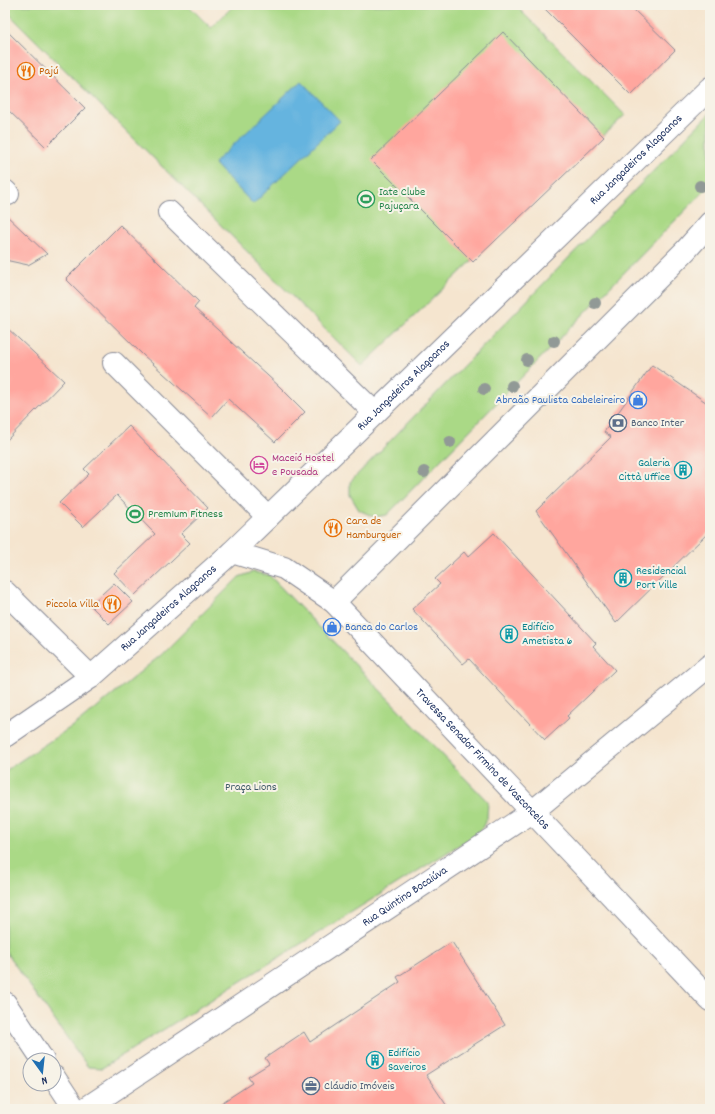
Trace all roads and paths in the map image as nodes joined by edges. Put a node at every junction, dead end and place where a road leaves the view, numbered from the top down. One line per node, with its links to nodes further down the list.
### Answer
1 (710, 88): 5 (street, Rua Jangadeiros Alagoanos)
2 (169, 212): 5 (street)
3 (710, 222): 9 (street)
4 (114, 363): 6 (street)
5 (375, 413): 6 (street, Rua Jangadeiros Alagoanos)
6 (268, 517): 7 (street, Rua Jangadeiros Alagoanos)
7 (232, 552): 9 (street, Travessa Senador Firmino de Vasconcelos); 11 (street, Rua Jangadeiros Alagoanos)
8 (5, 592): 11 (street)
9 (334, 602): 13 (street, Travessa Senador Firmino de Vasconcelos)
10 (710, 665): 13 (street, Rua Quintino Bocaiúva)
11 (91, 677): 12 (street, Rua Jangadeiros Alagoanos)
12 (5, 736)
13 (532, 812): 14 (street, Travessa Senador Firmino de Vasconcelos); 19 (street, Rua Quintino Bocaiúva)
14 (710, 1000)
15 (5, 1003): 16 (street)
16 (38, 1052)
17 (62, 1089): 18 (street)
18 (75, 1109)
19 (86, 1109)

